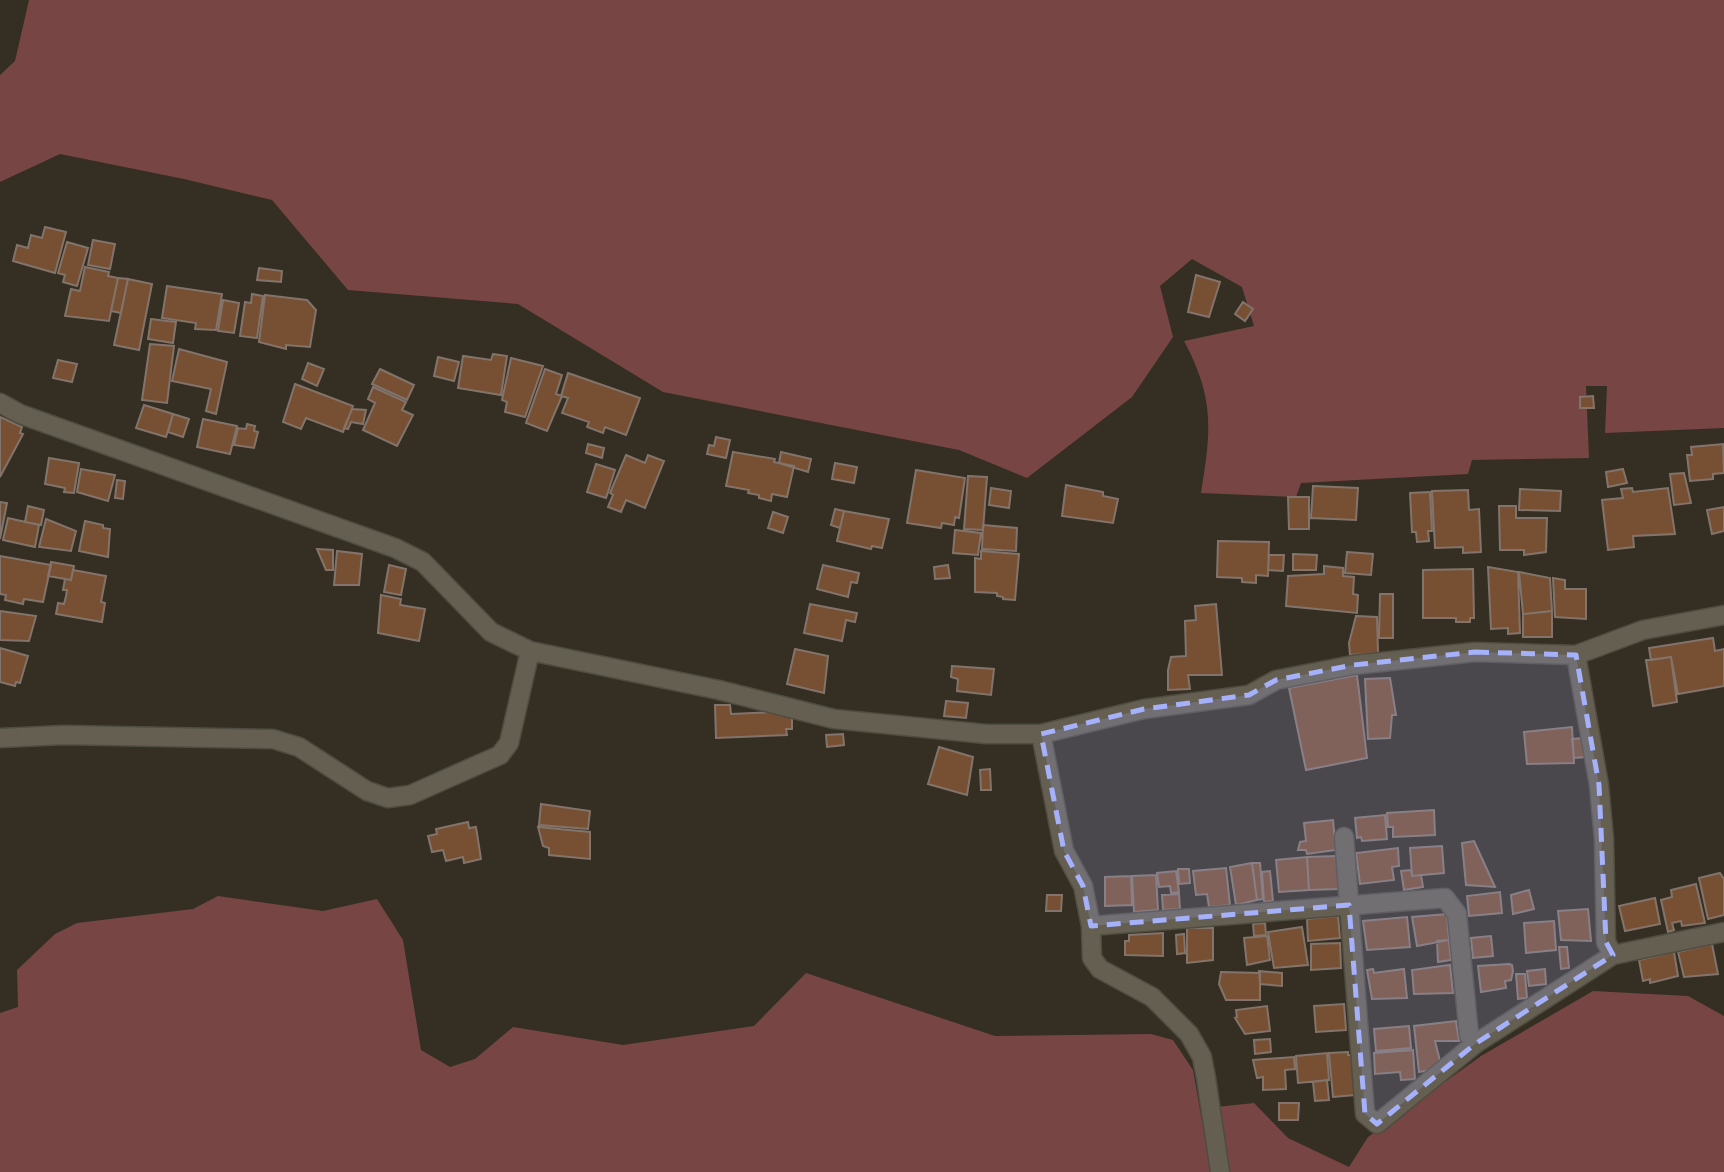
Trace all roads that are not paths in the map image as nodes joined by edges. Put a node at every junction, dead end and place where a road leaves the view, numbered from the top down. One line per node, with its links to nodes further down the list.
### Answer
1 (0, 403): 3 (street)
2 (1724, 615): 4 (street)
3 (530, 651): 5 (street); 6 (street)
4 (1576, 655): 5 (street); 11 (street)
5 (1041, 734): 9 (street)
6 (0, 738)
7 (1344, 837): 8 (street)
8 (1349, 905): 9 (street); 12 (street); 12 (street)
9 (1091, 926): 13 (street)
10 (1724, 932): 11 (street)
11 (1613, 955): 12 (street)
12 (1475, 1044)
13 (1220, 1172)

